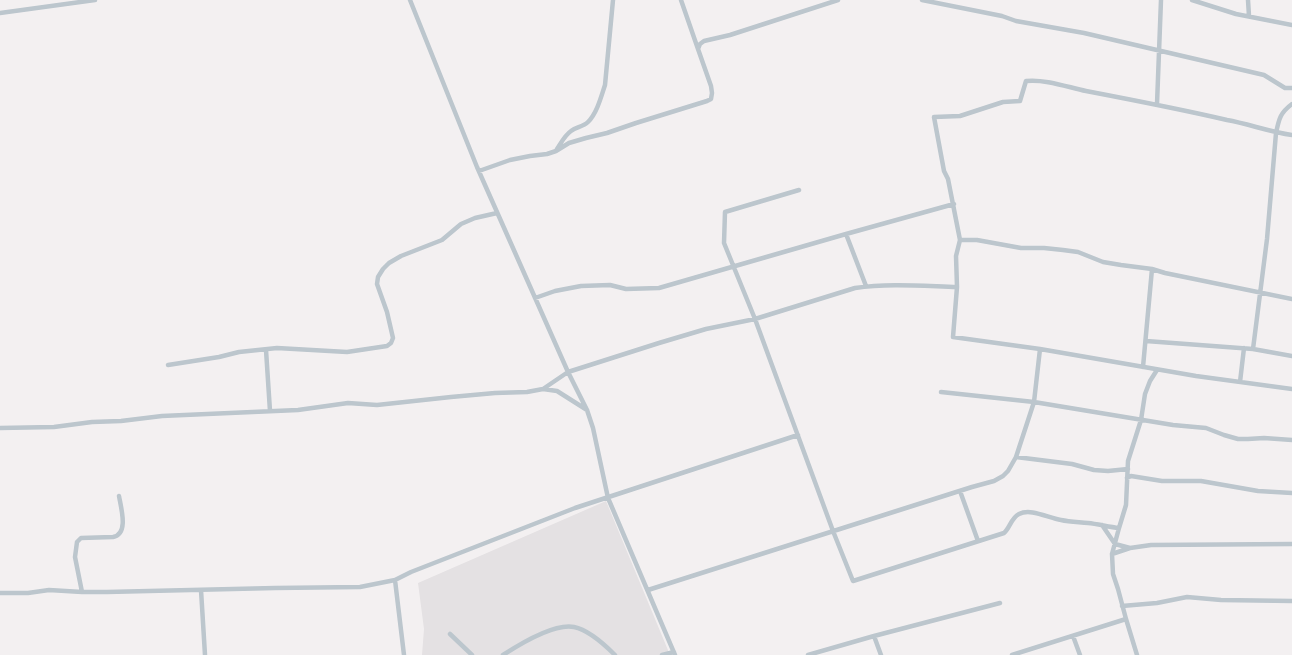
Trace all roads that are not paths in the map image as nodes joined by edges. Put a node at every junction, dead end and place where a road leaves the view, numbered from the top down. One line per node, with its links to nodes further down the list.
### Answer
1 (95, 0): 10 (street)
2 (410, 0): 21 (street)
3 (613, 0): 20 (street)
4 (681, 0): 13 (street)
5 (838, 0): 13 (street)
6 (922, 0): 14 (street)
7 (1162, 0): 14 (street)
8 (1192, 0): 11 (street)
9 (1248, 0): 11 (street)
10 (0, 13)
11 (1249, 16): 12 (street)
12 (1292, 24)
13 (698, 49): 20 (street)
14 (1159, 51): 15 (street); 16 (street)
15 (1292, 88)
16 (1157, 104): 18 (street); 23 (street)
17 (1292, 104): 18 (street)
18 (1276, 132): 19 (street); 31 (street)
19 (1292, 135)
20 (556, 151): 21 (street)
21 (479, 171): 24 (street)
22 (799, 190): 27 (street)
23 (954, 204): 25 (street); 26 (street)
24 (497, 213): 32 (street); 39 (street)
25 (846, 234): 27 (street); 29 (street)
26 (960, 240): 28 (street); 30 (street)
27 (733, 266): 32 (street); 34 (street)
28 (1152, 269): 31 (street); 35 (street)
29 (866, 286): 30 (street); 34 (street)
30 (957, 287): 37 (street)
31 (1261, 293): 33 (street); 38 (street)
32 (535, 298): 44 (street)
33 (1292, 299)
34 (754, 319): 44 (street); 54 (street)
35 (1146, 341): 36 (street); 42 (street)
36 (1244, 348): 38 (street); 45 (street)
37 (1040, 349): 42 (street); 49 (street)
38 (1253, 349): 40 (street)
39 (266, 350): 41 (street); 51 (street)
40 (1292, 356)
41 (168, 365)
42 (1143, 367): 43 (street)
43 (1157, 370): 45 (street); 52 (street)
44 (568, 372): 47 (street); 50 (street)
45 (1240, 382): 46 (street)
46 (1292, 388)
47 (543, 389): 50 (street); 51 (street)
48 (941, 392): 49 (street)
49 (1034, 402): 52 (street); 56 (street)
50 (587, 410): 62 (street)
51 (270, 411): 53 (street)
52 (1141, 420): 55 (street); 57 (street)
53 (0, 428)
54 (798, 435): 62 (street); 65 (street)
55 (1292, 440)
56 (1016, 457): 57 (street); 59 (street)
57 (1128, 469): 58 (street)
58 (1127, 478): 60 (street); 64 (street)
59 (960, 491): 65 (street); 66 (street)
60 (1292, 494)
61 (120, 496): 74 (street)
62 (608, 498): 71 (street); 73 (street)
63 (1102, 525): 64 (street); 66 (street); 67 (street)
64 (1118, 528): 67 (street)
65 (832, 531): 66 (street); 73 (street)
66 (978, 541)
67 (1115, 544): 69 (street); 70 (street)
68 (1292, 544): 69 (street)
69 (1130, 548): 70 (street)
70 (1112, 554): 78 (street)
71 (395, 580): 72 (street); 85 (street)
72 (201, 590): 74 (street); 84 (street)
73 (648, 590): 83 (street)
74 (82, 592): 75 (street)
75 (0, 593)
76 (1292, 601): 78 (street)
77 (1000, 603): 81 (street)
78 (1122, 606): 79 (street)
79 (1126, 619): 82 (street); 94 (street)
80 (450, 634): 86 (street)
81 (874, 636): 90 (street); 91 (street)
82 (1072, 636): 92 (street); 93 (street)
83 (675, 653): 89 (street)
84 (205, 655)
85 (404, 655)
86 (472, 655)
87 (504, 655): 88 (street)
88 (615, 655)
89 (662, 655)
90 (808, 655)
91 (881, 655)
92 (1012, 655)
93 (1080, 655)
94 (1137, 655)

